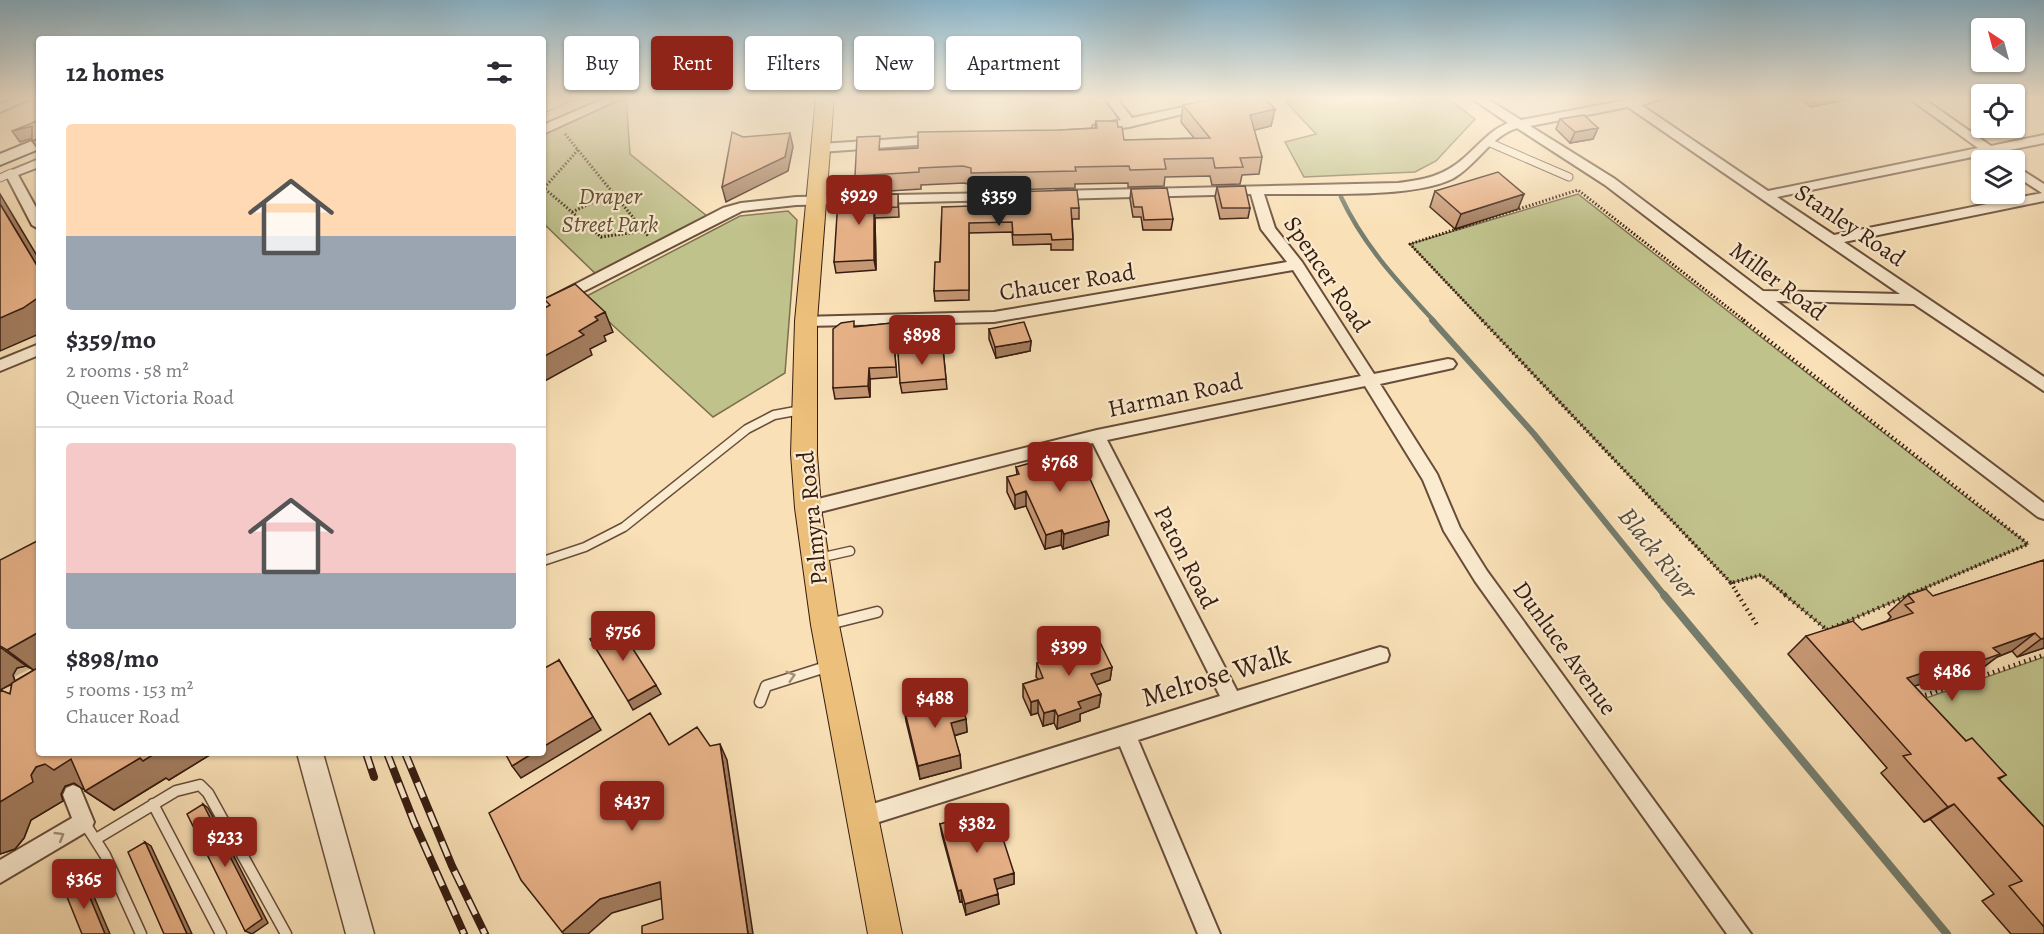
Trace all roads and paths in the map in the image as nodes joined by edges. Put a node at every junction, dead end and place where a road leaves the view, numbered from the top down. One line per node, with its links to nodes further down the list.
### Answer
1 (570, 141): 11 (path)
2 (822, 141): 10 (main road, Palmyra Road)
3 (941, 141): 10 (street)
4 (1545, 141): 34 (street, Miller Road)
5 (1686, 141): 24 (street, Stanley Road)
6 (1975, 141): 12 (street)
7 (2041, 141): 12 (street)
8 (1488, 142): 16 (lane); 21 (street)
9 (36, 146): 15 (main road)
10 (821, 148): 27 (main road, Palmyra Road)
11 (578, 150): 18 (path); 22 (path)
12 (1988, 150)
13 (1971, 153): 24 (street)
14 (36, 164): 15 (street)
15 (4, 171): 29 (street)
16 (1569, 177)
17 (2025, 177): 20 (street)
18 (546, 186)
19 (546, 190): 28 (path)
20 (2044, 190)
21 (1257, 191): 23 (street); 33 (street, Spencer Road)
22 (613, 193): 28 (path); 30 (path)
23 (1044, 195)
24 (1766, 195): 31 (street, Stanley Road)
25 (1013, 196): 27 (street)
26 (2044, 197): 31 (street)
27 (816, 201): 32 (street); 37 (main road, Palmyra Road)
28 (572, 212): 30 (path)
29 (36, 220)
30 (644, 231): 32 (path)
31 (1833, 240): 35 (street, Stanley Road)
32 (658, 248): 36 (street)
33 (1297, 265): 37 (street, Chaucer Road); 41 (street, Spencer Road)
34 (1761, 297): 35 (street); 46 (street, Miller Road)
35 (1918, 299): 42 (street, Stanley Road)
36 (546, 305)
37 (806, 321): 43 (main road, Palmyra Road)
38 (36, 350): 40 (street)
39 (1448, 364): 41 (street, Harman Road)
40 (0, 366)
41 (1368, 379): 44 (street, Harman Road); 73 (street, Dunluce Avenue)
42 (2044, 385)
43 (804, 410): 45 (main road, Palmyra Road); 49 (lane)
44 (1097, 435): 45 (street, Harman Road); 57 (street, Paton Road)
45 (808, 508): 48 (main road, Palmyra Road)
46 (2044, 512)
47 (850, 551): 48 (lane)
48 (815, 559): 52 (main road, Palmyra Road)
49 (546, 560)
50 (1731, 583): 50 (path); 53 (path)
51 (877, 612): 52 (lane)
52 (825, 625): 56 (main road, Palmyra Road)
53 (1757, 625)
54 (1380, 655): 57 (street, Melrose Walk)
55 (2044, 655): 58 (path)
56 (833, 665): 59 (lane, one-way to 56); 64 (main road, Palmyra Road)
57 (1232, 700): 60 (street, Melrose Walk)
58 (1909, 700)
59 (760, 702)
60 (1125, 733): 64 (street, Melrose Walk); 72 (street)
61 (311, 756): 70 (street)
62 (73, 795): 65 (street)
63 (153, 804): 65 (lane); 68 (lane); 69 (lane)
64 (862, 817): 71 (main road, Palmyra Road)
65 (90, 830): 66 (street, one-way to 65); 67 (lane)
66 (0, 872)
67 (141, 934)
68 (221, 934)
69 (286, 934)
70 (360, 934)
71 (885, 934)
72 (1209, 934)
73 (1740, 934)

